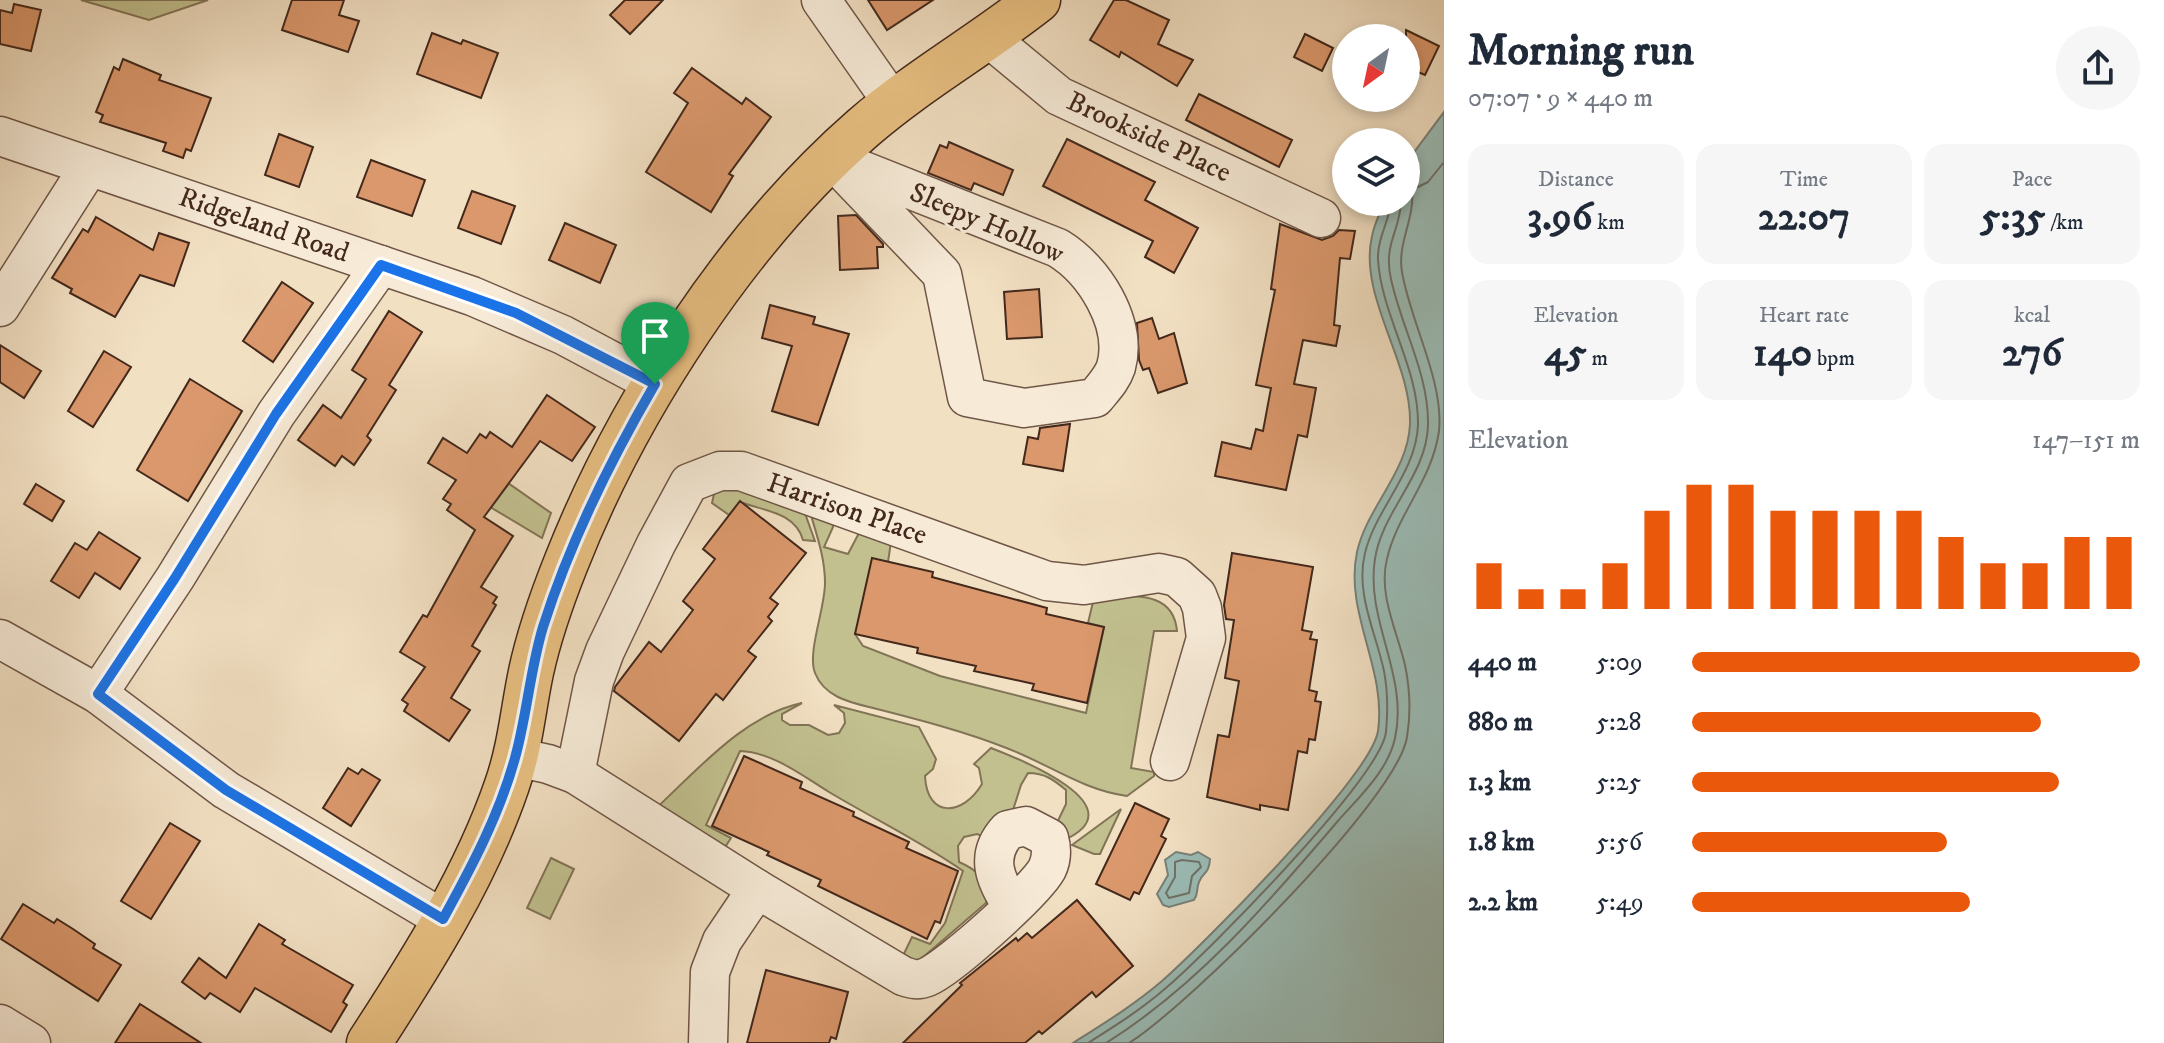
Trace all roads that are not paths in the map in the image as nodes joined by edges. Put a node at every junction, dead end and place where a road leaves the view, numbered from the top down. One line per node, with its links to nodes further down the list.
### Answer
1 (821, 0): 4 (street)
2 (1038, 0): 3 (main road)
3 (989, 38): 4 (main road); 8 (street, Brookside Place)
4 (893, 103): 6 (main road)
5 (0, 136): 7 (street, Ridgeland Road)
6 (831, 158): 6 (street, Sleepy Hollow); 11 (main road)
7 (89, 167): 9 (street, Ridgeland Road); 10 (street)
8 (1321, 218)
9 (381, 265): 11 (street, Ridgeland Road); 13 (street)
10 (0, 307)
11 (655, 384): 14 (main road)
12 (0, 639): 13 (street)
13 (98, 694): 19 (street)
14 (516, 757): 16 (street); 19 (main road)
15 (1170, 761): 16 (street, Harrison Place)
16 (575, 774): 17 (street)
17 (757, 889): 18 (street); 23 (street)
18 (1012, 906)
19 (443, 919): 22 (main road)
20 (0, 1024): 21 (street)
21 (31, 1043)
22 (369, 1043)
23 (708, 1043)

